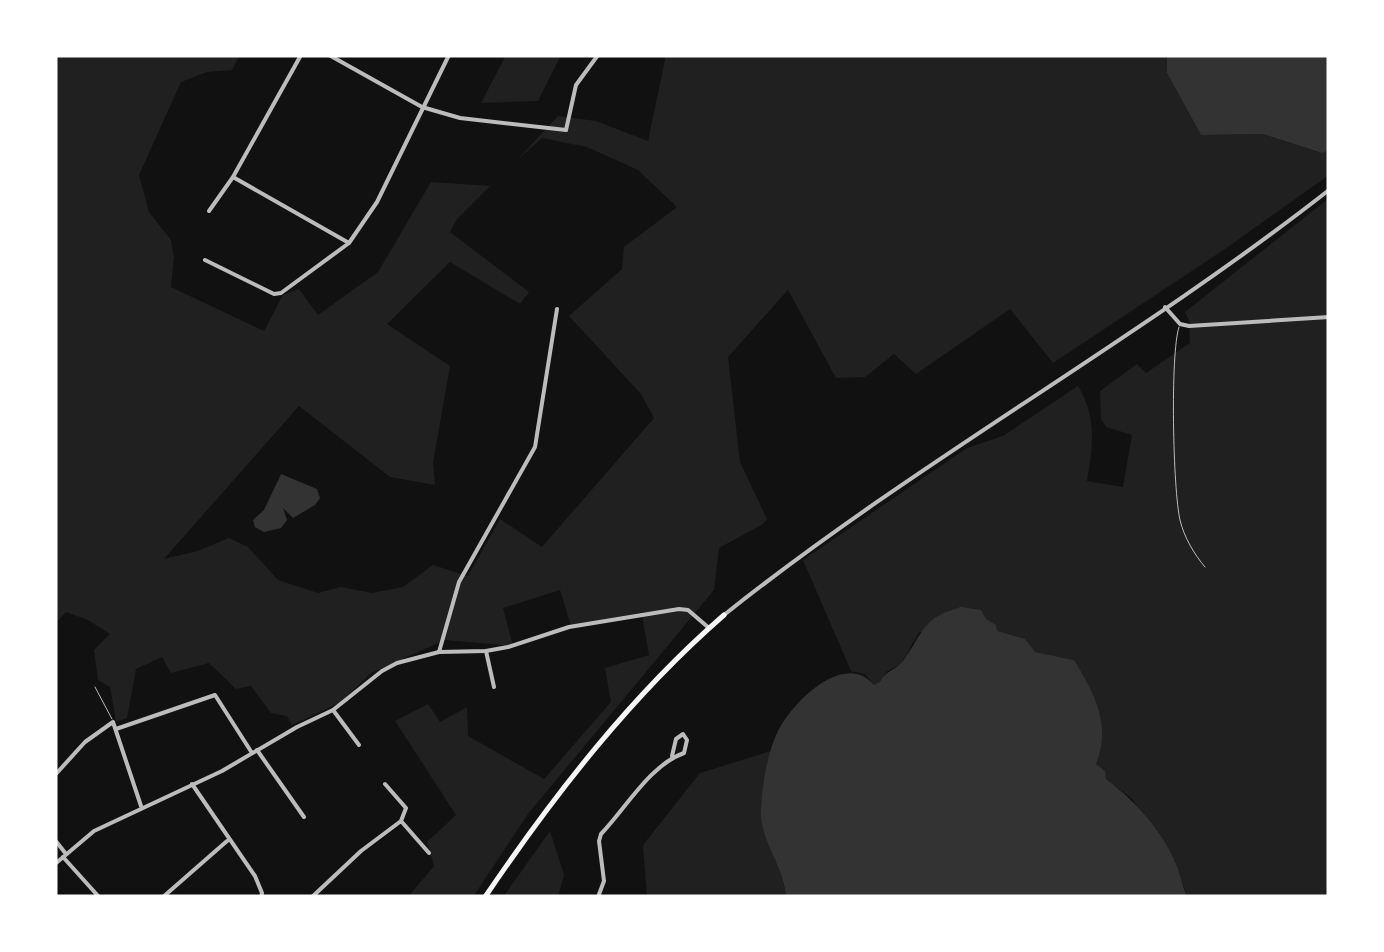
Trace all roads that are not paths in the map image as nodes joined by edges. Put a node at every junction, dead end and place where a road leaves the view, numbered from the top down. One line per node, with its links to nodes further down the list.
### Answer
1 (301, 55): 6 (street)
2 (329, 55): 5 (street)
3 (449, 55): 5 (street)
4 (598, 55): 5 (street)
5 (422, 108): 9 (street)
6 (232, 177): 8 (street); 9 (street)
7 (1329, 190): 11 (street)
8 (209, 212)
9 (348, 243): 10 (street)
10 (206, 260)
11 (1165, 307): 14 (street); 16 (street)
12 (556, 309): 18 (street)
13 (1329, 317): 14 (street)
14 (1180, 324): 15 (lane)
15 (1205, 567)
16 (724, 615): 17 (main road)
17 (709, 628): 19 (street); 44 (main road)
18 (439, 652): 19 (street); 22 (street)
19 (486, 652): 21 (street)
20 (95, 687): 23 (lane)
21 (494, 687)
22 (333, 710): 25 (street); 26 (street)
23 (113, 722): 24 (street); 28 (street)
24 (116, 730): 26 (street); 31 (street)
25 (358, 745)
26 (255, 752): 29 (street); 32 (street)
27 (672, 756): 45 (street)
28 (55, 775)
29 (192, 784): 31 (street); 35 (street)
30 (385, 784): 33 (street)
31 (142, 806): 37 (street)
32 (304, 817)
33 (401, 821): 36 (street); 43 (street)
34 (55, 840): 37 (street)
35 (228, 840): 39 (street); 41 (street)
36 (429, 854)
37 (64, 855): 38 (street); 40 (street)
38 (55, 864)
39 (262, 895): 42 (street)
40 (99, 897)
41 (164, 897)
42 (268, 897)
43 (312, 897)
44 (485, 897)
45 (598, 897)

